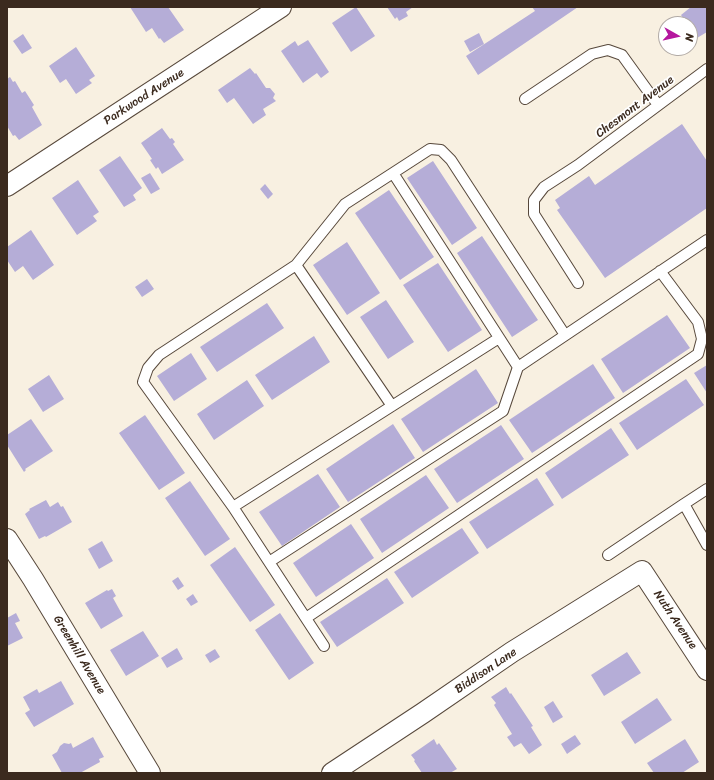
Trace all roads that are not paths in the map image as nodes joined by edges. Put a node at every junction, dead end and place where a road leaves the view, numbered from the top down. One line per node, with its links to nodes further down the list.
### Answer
1 (281, 7): 6 (street, Parkwood Avenue)
2 (707, 69): 4 (lane, Chesmont Avenue)
3 (526, 99): 4 (lane)
4 (658, 105): 10 (lane, Chesmont Avenue)
5 (393, 172): 8 (lane); 11 (lane); 12 (lane)
6 (7, 186)
7 (707, 240): 9 (lane)
8 (296, 265): 14 (lane); 17 (lane)
9 (660, 271): 11 (lane); 23 (lane)
10 (578, 283)
11 (565, 335): 13 (lane)
12 (499, 338): 13 (lane); 14 (lane)
13 (518, 367): 21 (lane)
14 (392, 406): 17 (lane)
15 (707, 489): 16 (lane)
16 (684, 504): 19 (lane); 20 (lane)
17 (233, 507): 21 (lane)
18 (7, 539): 26 (street, Greenhill Avenue)
19 (707, 545)
20 (608, 555)
21 (269, 562): 23 (lane)
22 (642, 571): 25 (street, Nuth Avenue); 27 (street, Biddison Lane)
23 (306, 618): 24 (lane)
24 (324, 646)
25 (707, 670)
26 (150, 773)
27 (332, 773)

